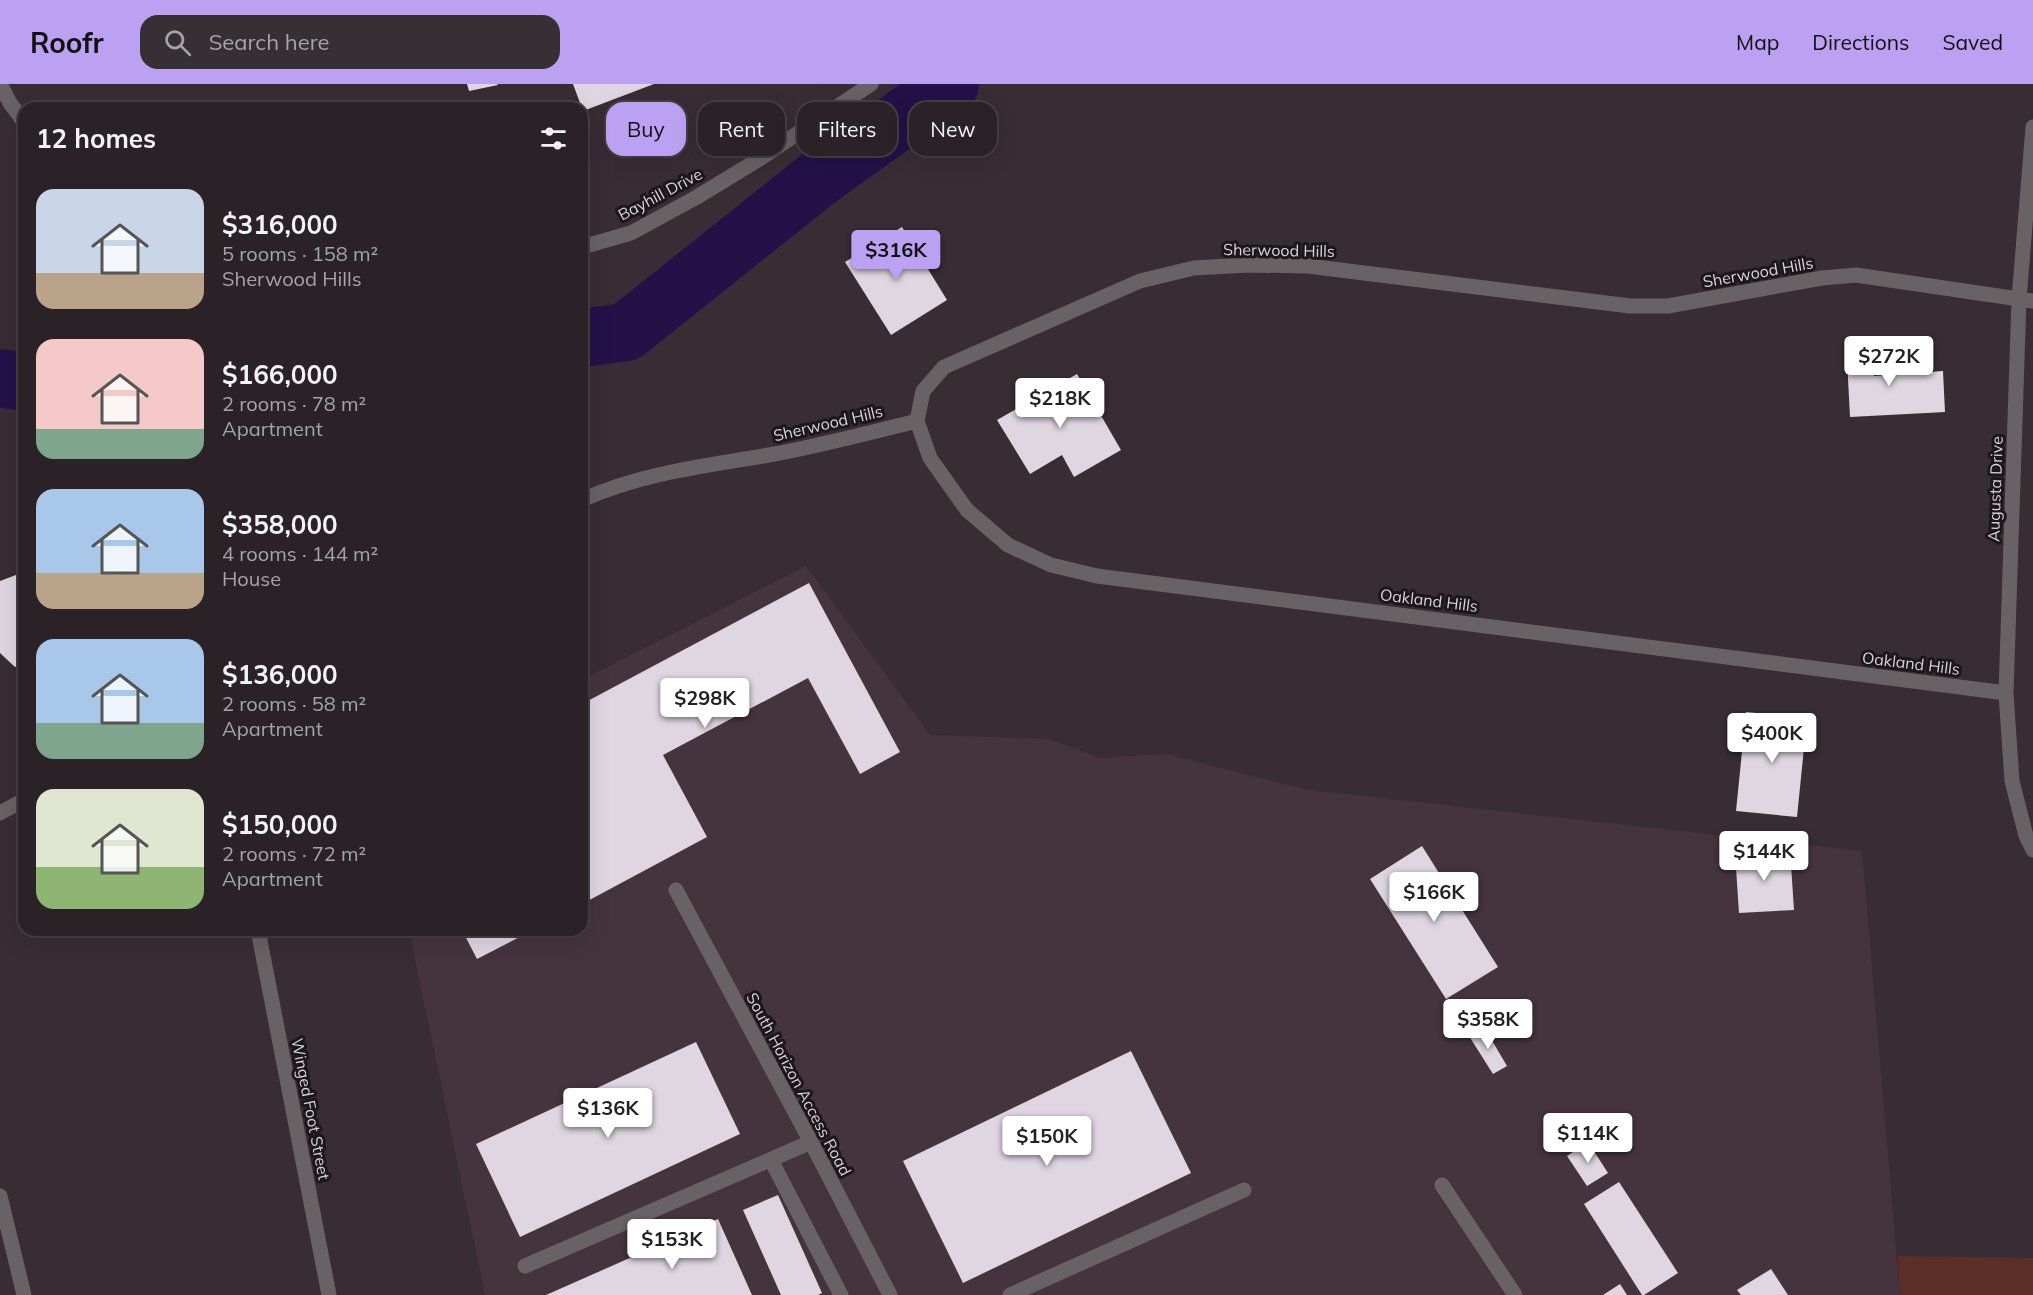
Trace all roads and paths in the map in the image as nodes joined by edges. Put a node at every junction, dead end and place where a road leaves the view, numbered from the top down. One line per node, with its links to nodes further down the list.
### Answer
1 (0, 84): 3 (street)
2 (871, 84): 5 (street, Bayhill Drive)
3 (18, 114)
4 (2033, 127): 6 (street, Augusta Drive)
5 (588, 245)
6 (2026, 300): 7 (street, Sherwood Hills); 9 (street, Augusta Drive)
7 (917, 421): 8 (street, Sherwood Hills); 9 (street, Oakland Hills)
8 (588, 498)
9 (2006, 693): 12 (street, Augusta Drive)
10 (18, 803): 11 (street)
11 (0, 813)
12 (2033, 850)
13 (676, 890): 15 (street, South Horizon Access Road)
14 (259, 936): 22 (street, Winged Foot Street)
15 (811, 1143): 16 (street); 24 (street, South Horizon Access Road)
16 (771, 1160): 20 (street); 23 (street)
17 (1442, 1185): 26 (street)
18 (1244, 1190): 25 (street)
19 (0, 1196): 21 (street)
20 (525, 1266)
21 (24, 1295)
22 (329, 1295)
23 (841, 1295)
24 (890, 1295)
25 (1010, 1295)
26 (1515, 1295)

